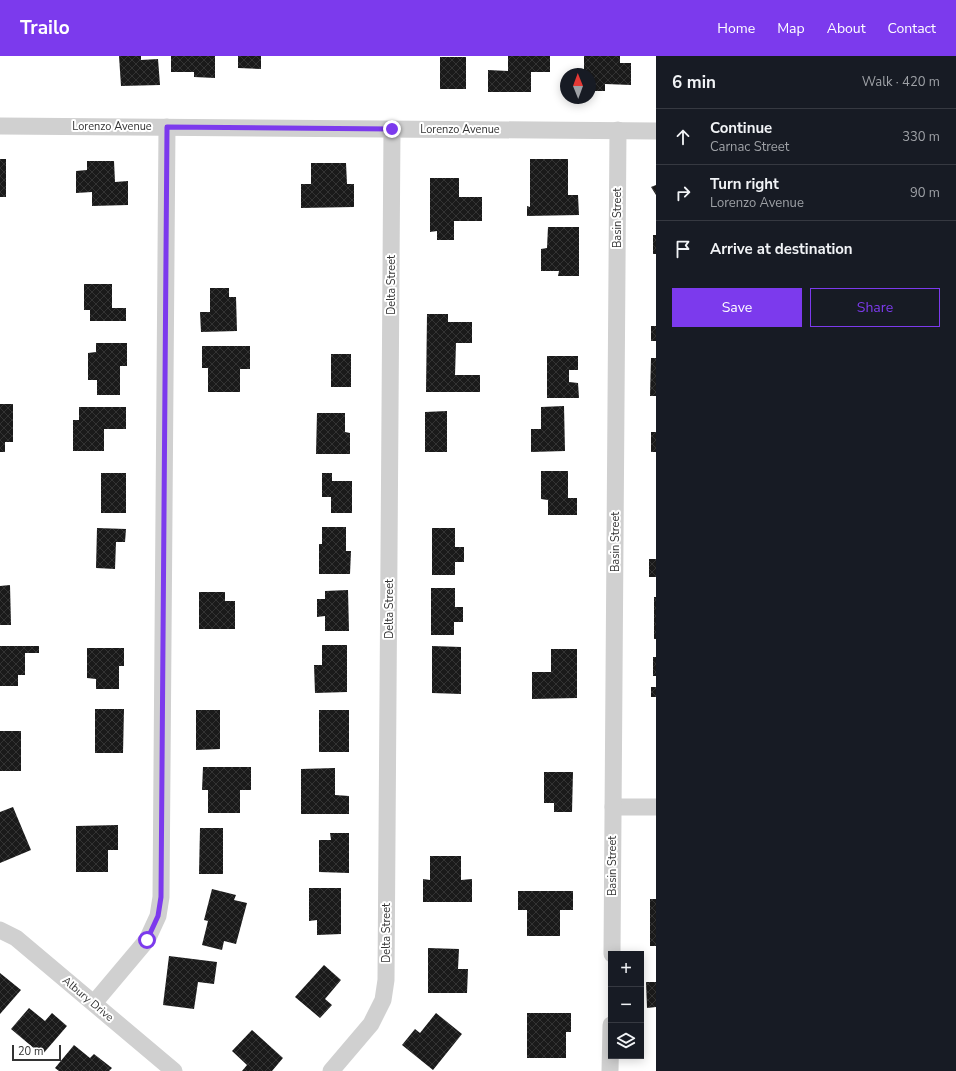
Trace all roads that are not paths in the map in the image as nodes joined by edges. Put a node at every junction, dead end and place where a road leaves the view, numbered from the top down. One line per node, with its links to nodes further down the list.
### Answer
1 (0, 126): 2 (street, Lorenzo Avenue)
2 (167, 127): 3 (street, Lorenzo Avenue); 10 (street)
3 (392, 129): 4 (street, Lorenzo Avenue); 13 (street, Delta Street)
4 (618, 130): 5 (street, Lorenzo Avenue); 6 (street, Basin Street)
5 (656, 131)
6 (613, 807): 7 (street); 9 (street, Basin Street)
7 (656, 807)
8 (0, 930): 10 (street, Albury Drive)
9 (612, 951)
10 (94, 1003): 12 (street, Albury Drive)
11 (610, 1059): 14 (street)
12 (174, 1071)
13 (332, 1071)
14 (610, 1071)

